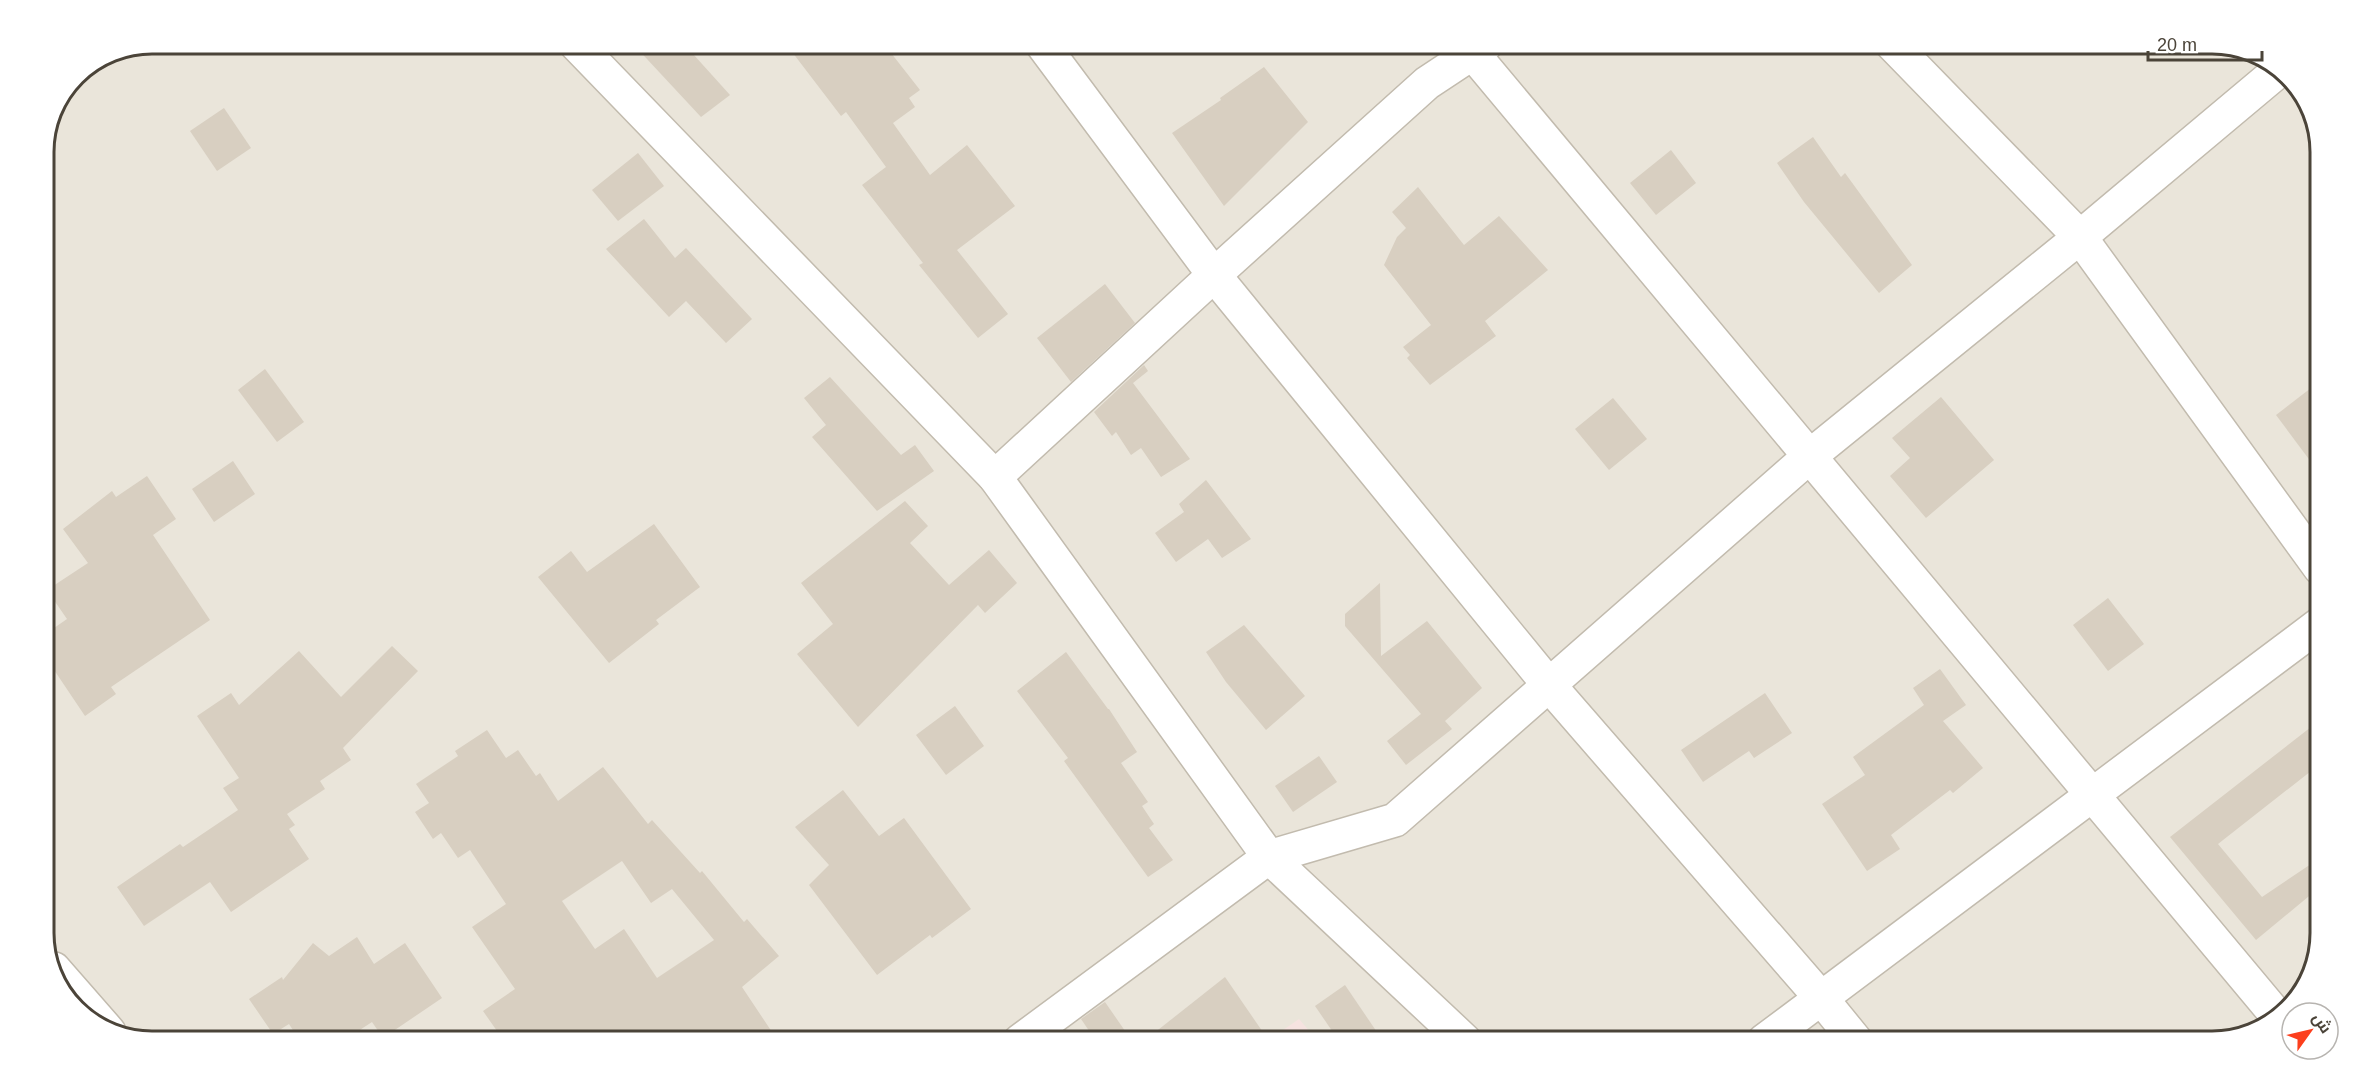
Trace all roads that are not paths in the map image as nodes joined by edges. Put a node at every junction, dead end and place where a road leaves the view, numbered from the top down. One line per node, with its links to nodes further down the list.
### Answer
1 (592, 54): 10 (street)
2 (1049, 54): 8 (street)
3 (1464, 54): 8 (street)
4 (1481, 54): 9 (street)
5 (1902, 54): 7 (street)
6 (2273, 75): 7 (street)
7 (2080, 237): 9 (street); 11 (street)
8 (1214, 275): 10 (street); 13 (street)
9 (1810, 456): 13 (street); 14 (street)
10 (995, 477): 15 (street)
11 (2310, 554)
12 (2310, 632): 14 (street)
13 (1549, 685): 15 (street); 17 (street)
14 (2093, 795): 17 (street); 19 (street)
15 (1269, 856): 20 (street); 21 (street)
16 (71, 989): 18 (street)
17 (1821, 998): 22 (street); 23 (street)
18 (82, 1000)
19 (2273, 1011)
20 (1033, 1031)
21 (1454, 1031)
22 (1777, 1031)
23 (1848, 1031)

